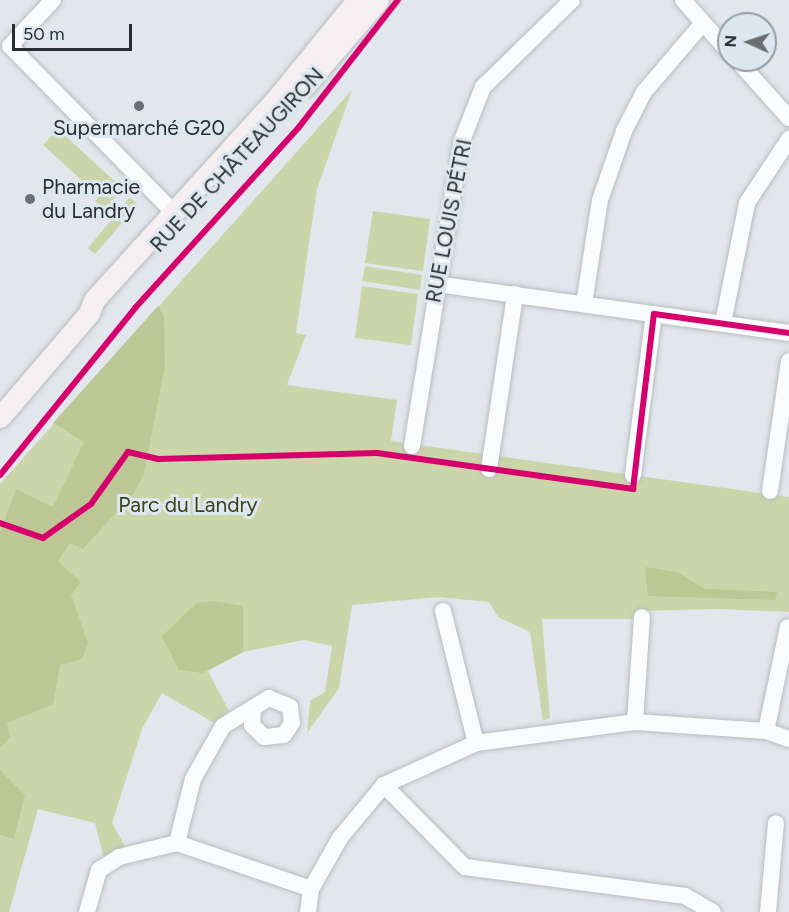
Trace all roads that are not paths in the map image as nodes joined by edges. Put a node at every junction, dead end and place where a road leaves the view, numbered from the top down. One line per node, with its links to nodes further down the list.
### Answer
1 (53, 0): 11 (street)
2 (357, 0): 11 (main road, RUE DE CHÂTEAUGIRON)
3 (378, 0): 15 (main road, RUE DE CHÂTEAUGIRON)
4 (572, 0): 12 (street, RUE LOUIS PÉTRI)
5 (683, 0): 6 (street)
6 (704, 23): 7 (street); 14 (street)
7 (717, 38)
8 (747, 72): 9 (street)
9 (789, 118)
10 (789, 139): 17 (street)
11 (173, 212): 15 (main road, RUE DE CHÂTEAUGIRON)
12 (436, 285): 13 (street); 21 (street, RUE LOUIS PÉTRI)
13 (515, 294): 14 (street); 22 (street)
14 (584, 304): 16 (street)
15 (90, 314): 20 (main road, RUE DE CHÂTEAUGIRON)
16 (654, 314): 17 (street); 23 (street)
17 (723, 323): 18 (street)
18 (789, 333)
19 (789, 361): 24 (street)
20 (0, 417)
21 (412, 446)
22 (489, 468)
23 (633, 475)
24 (770, 491)
25 (443, 611): 32 (street)
26 (642, 617): 29 (street)
27 (788, 627): 30 (street)
28 (253, 711): 35 (street)
29 (635, 722): 30 (street); 32 (street)
30 (766, 732): 31 (street)
31 (789, 739)
32 (476, 743): 33 (street)
33 (384, 785): 36 (street); 39 (street)
34 (776, 823): 40 (street)
35 (177, 843): 36 (street); 37 (street)
36 (311, 889): 38 (street)
37 (87, 912)
38 (308, 912)
39 (713, 912)
40 (768, 912)

